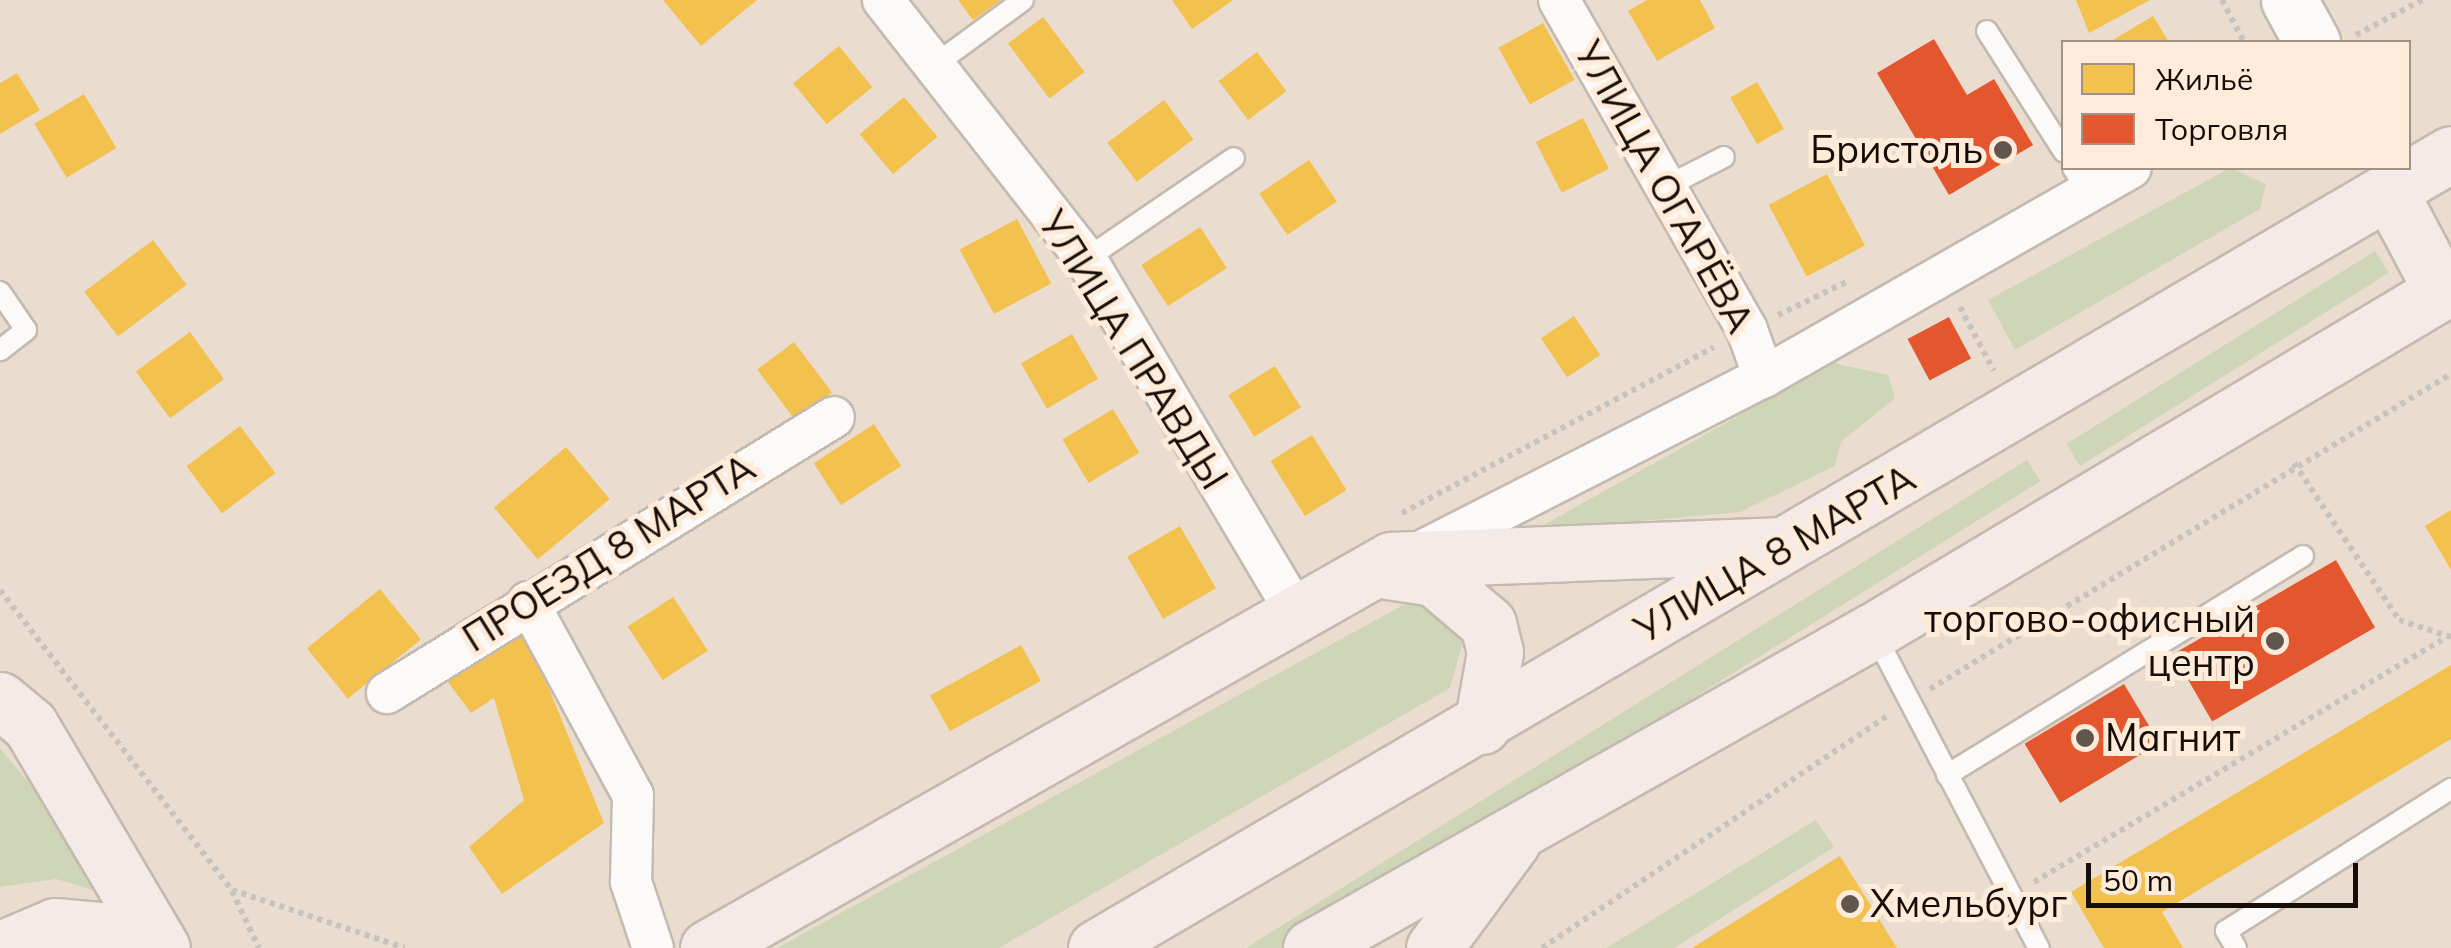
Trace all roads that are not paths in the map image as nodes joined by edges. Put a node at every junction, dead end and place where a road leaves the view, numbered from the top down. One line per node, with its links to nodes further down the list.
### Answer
1 (882, 0): 7 (street, УЛИЦА ПРАВДЫ)
2 (1023, 0): 7 (lane)
3 (1558, 0): 17 (street, УЛИЦА ОГАРЁВА)
4 (2289, 0): 6 (street)
5 (1987, 31): 8 (lane)
6 (2311, 40)
7 (936, 64): 18 (street, УЛИЦА ПРАВДЫ)
8 (2061, 147)
9 (2451, 154): 12 (main road, УЛИЦА 8 МАРТА)
10 (1724, 157): 17 (lane)
11 (1234, 158): 18 (lane)
12 (2411, 169)
13 (2122, 170): 16 (street)
14 (2407, 170): 15 (main road, УЛИЦА 8 МАРТА)
15 (2383, 179): 19 (main road); 24 (main road, УЛИЦА 8 МАРТА)
16 (2080, 180): 22 (street)
17 (1665, 187): 22 (street, УЛИЦА ОГАРЁВА)
18 (1086, 260): 28 (street, УЛИЦА ПРАВДЫ)
19 (2446, 289): 29 (main road)
20 (0, 292): 21 (lane)
21 (0, 350)
22 (1764, 377): 26 (street)
23 (834, 417): 27 (street, ПРОЕЗД 8 МАРТА)
24 (1792, 544): 26 (main road); 32 (main road, УЛИЦА 8 МАРТА)
25 (2303, 556): 33 (lane)
26 (1394, 563): 28 (main road); 32 (main road)
27 (528, 602): 30 (street, ПРОЕЗД 8 МАРТА); 39 (street)
28 (1297, 614): 40 (main road)
29 (1872, 631): 33 (lane); 35 (main road)
30 (387, 693)
31 (0, 700): 38 (main road)
32 (1482, 726): 41 (main road, УЛИЦА 8 МАРТА)
33 (1947, 775): 44 (lane)
34 (2451, 788): 45 (lane)
35 (1523, 827): 42 (main road); 43 (main road)
36 (3, 948): 37 (main road)
37 (134, 948)
38 (162, 948)
39 (653, 948)
40 (708, 948)
41 (1096, 948)
42 (1311, 948)
43 (1434, 948)
44 (2039, 948)
45 (2236, 948)

